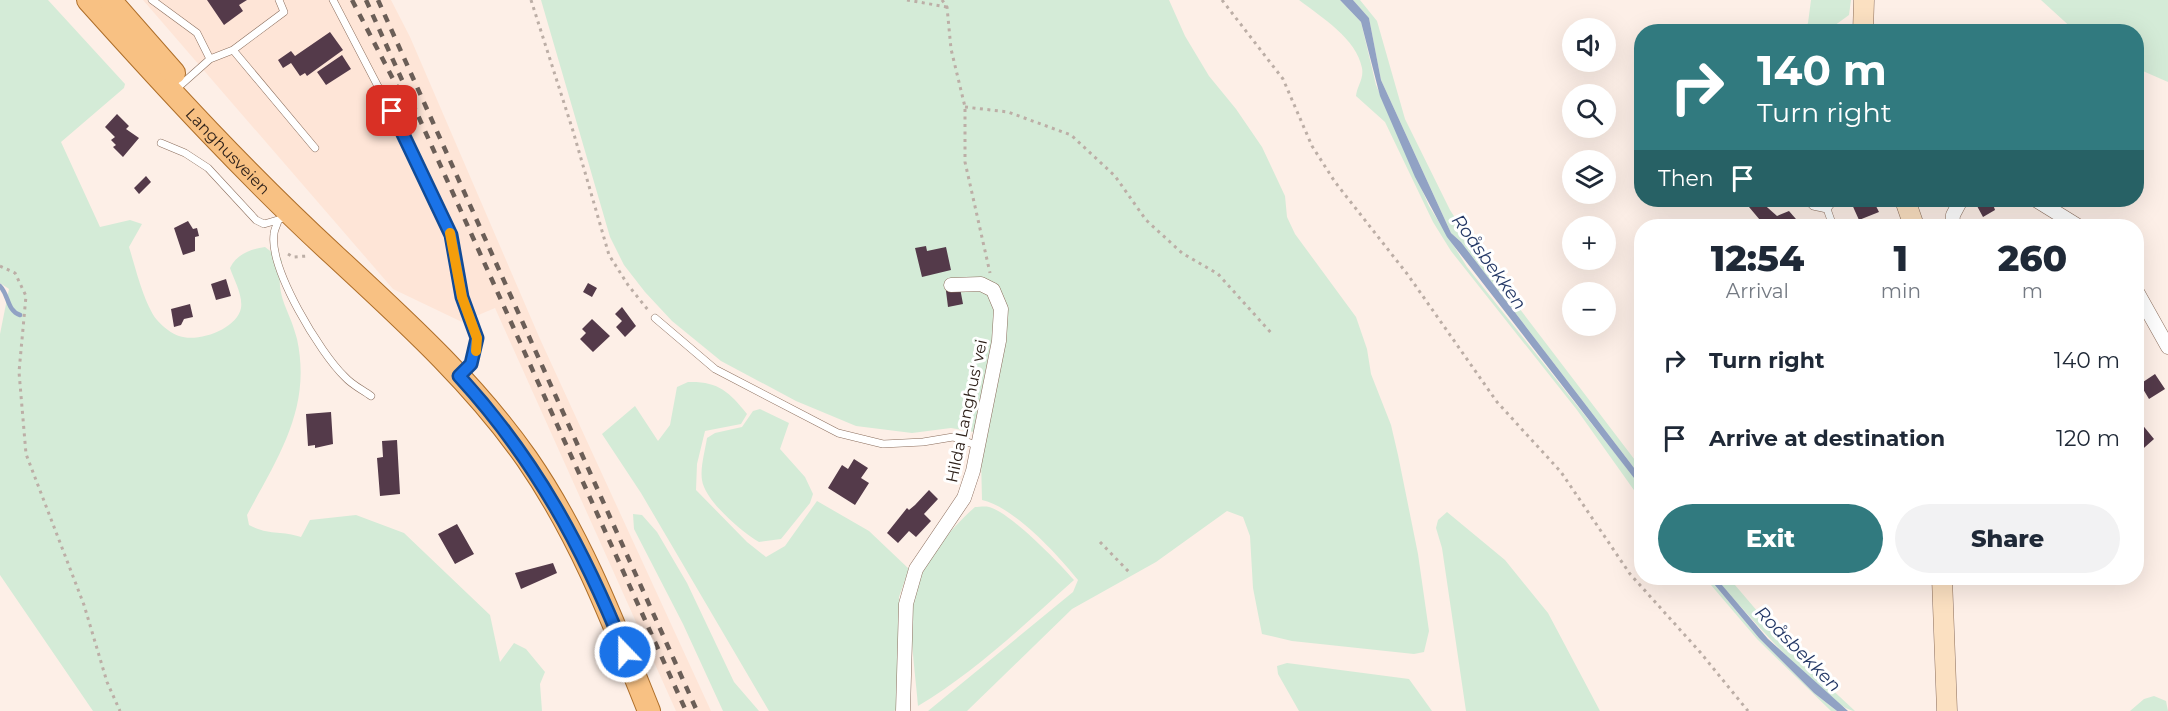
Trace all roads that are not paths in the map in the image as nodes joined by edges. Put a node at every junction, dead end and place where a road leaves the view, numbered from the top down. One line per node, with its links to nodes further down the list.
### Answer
1 (88, 0): 10 (main road, Langhusveien)
2 (110, 0): 10 (main road, Langhusveien)
3 (152, 0): 9 (lane)
4 (279, 0): 8 (lane)
5 (333, 0): 23 (lane)
6 (1864, 0): 7 (main road)
7 (1863, 24)
8 (233, 50): 9 (lane); 12 (lane)
9 (210, 59): 10 (lane)
10 (177, 87): 16 (main road, Langhusveien)
11 (160, 143): 16 (lane)
12 (315, 148)
13 (1818, 207): 15 (lane)
14 (2047, 207): 18 (street)
15 (1827, 209): 17 (lane)
16 (289, 212): 23 (main road, Langhusveien); 24 (lane)
17 (1831, 219)
18 (2067, 219)
19 (951, 285): 25 (street, Hilda Langhus' vei)
20 (2144, 304): 22 (street)
21 (655, 318): 25 (lane)
22 (2168, 347)
23 (459, 376): 27 (main road, Langhusveien)
24 (371, 396)
25 (976, 445): 28 (street, Hilda Langhus' vei)
26 (1942, 585): 29 (main road)
27 (649, 711)
28 (903, 711)
29 (1947, 711)

